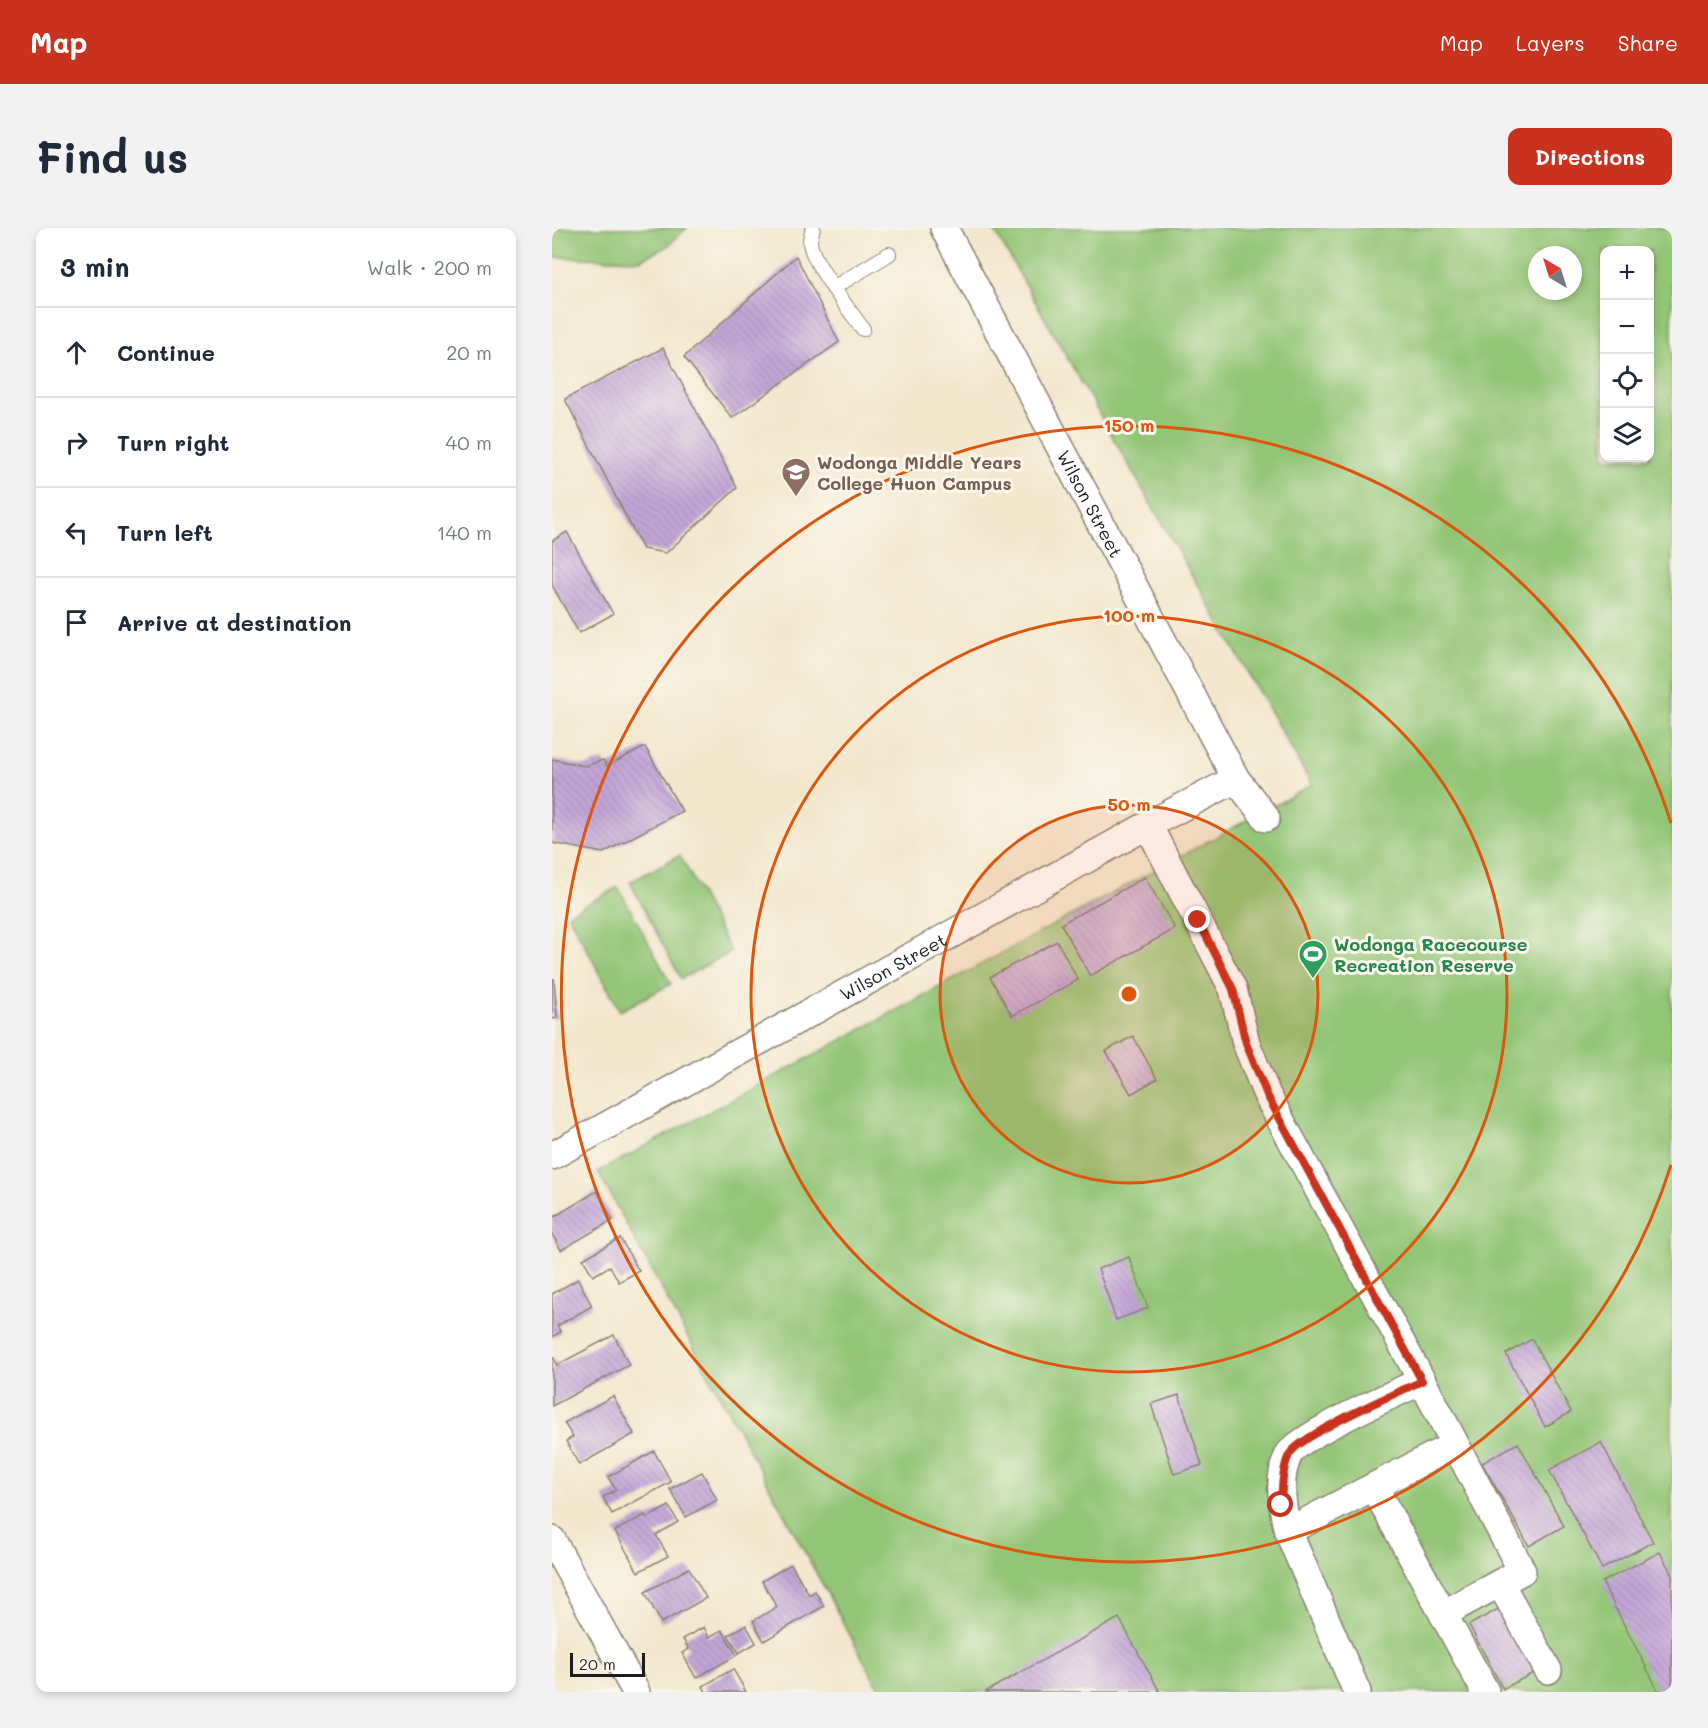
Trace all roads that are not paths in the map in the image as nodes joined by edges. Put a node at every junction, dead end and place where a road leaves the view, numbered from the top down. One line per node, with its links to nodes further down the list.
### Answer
1 (813, 228): 4 (lane)
2 (944, 228): 6 (street, Wilson Street)
3 (890, 254): 4 (lane)
4 (833, 288): 5 (lane)
5 (863, 329)
6 (1236, 779): 7 (street, Wilson Street); 8 (street, Wilson Street)
7 (1266, 818)
8 (1148, 825): 9 (street, Wilson Street); 10 (street)
9 (552, 1156)
10 (1422, 1381): 11 (street); 13 (street)
11 (1454, 1445): 12 (street); 15 (street)
12 (1374, 1487): 13 (street); 16 (street)
13 (1288, 1531): 19 (street)
14 (552, 1540): 18 (street)
15 (1500, 1583): 16 (street); 17 (street)
16 (1443, 1614): 20 (street)
17 (1548, 1670)
18 (636, 1692)
19 (1357, 1692)
20 (1483, 1692)

